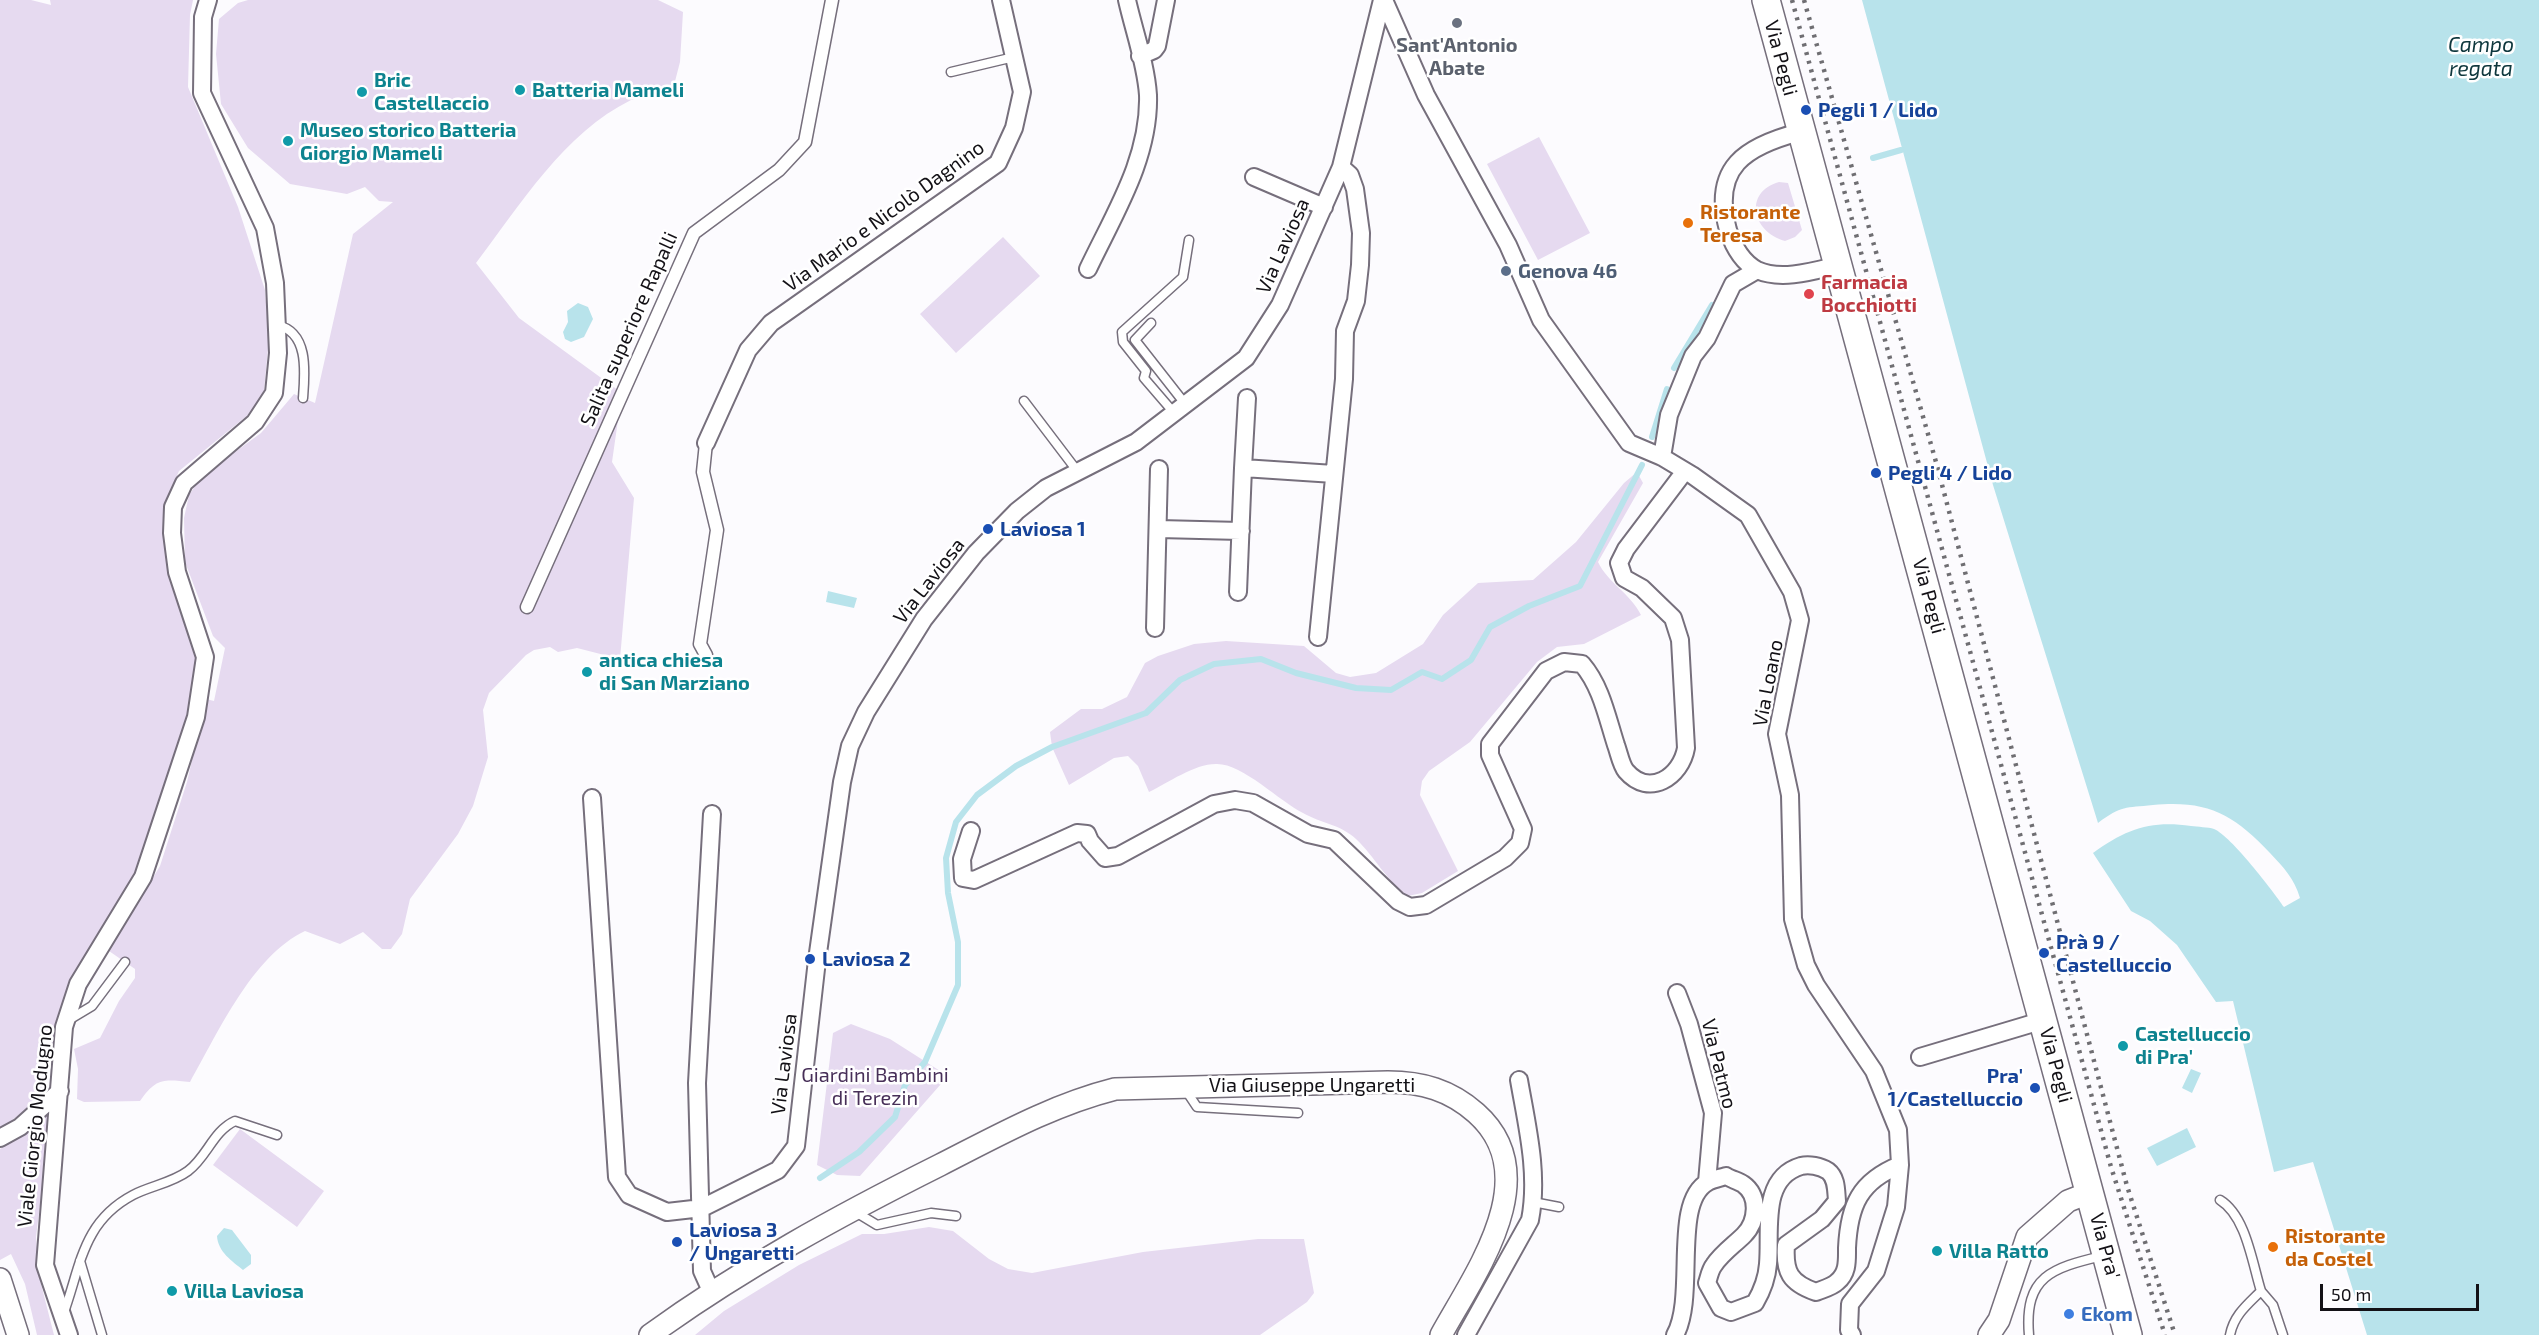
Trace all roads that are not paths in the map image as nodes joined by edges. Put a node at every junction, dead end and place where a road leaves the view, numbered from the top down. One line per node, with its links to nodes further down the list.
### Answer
1 (208, 0): 20 (street, Viale Giorgio Modugno)
2 (832, 0): 35 (street, Salita superiore Rapalli)
3 (1001, 0): 9 (street, Via Mario e Nicolò Dagnino)
4 (1128, 0): 8 (street)
5 (1166, 0): 8 (street)
6 (1383, 0): 12 (street, Via Laviosa); 26 (street, Via Loano)
7 (1766, 0): 11 (main road, Via Pegli)
8 (1140, 56): 17 (street)
9 (1014, 57): 10 (lane); 25 (street, Via Mario e Nicolò Dagnino)
10 (951, 72)
11 (1800, 132): 16 (main road, Via Pegli); 18 (street)
12 (1341, 167): 14 (street, Via Laviosa); 31 (street)
13 (1254, 177): 14 (street)
14 (1323, 207): 24 (street, Via Laviosa)
15 (1189, 240): 24 (lane)
16 (1839, 266): 18 (street); 44 (main road, Via Pegli)
17 (1088, 269)
18 (1756, 270): 26 (street)
19 (1151, 323): 24 (lane)
20 (277, 325): 21 (lane); 45 (street, Viale Giorgio Modugno)
21 (303, 398)
22 (1247, 398): 27 (street)
23 (1024, 401): 30 (lane)
24 (1181, 410): 30 (street, Via Laviosa)
25 (706, 443): 38 (street)
26 (1662, 457): 29 (street, Via Loano)
27 (1243, 468): 31 (street); 33 (street)
28 (1159, 469): 32 (street)
29 (1684, 471): 41 (street); 53 (street, Via Loano)
30 (1078, 472): 59 (street, Via Laviosa)
31 (1334, 474): 37 (street)
32 (1159, 529): 33 (street); 36 (street)
33 (1241, 531): 34 (street)
34 (1238, 592)
35 (527, 607)
36 (1155, 628)
37 (1318, 637)
38 (706, 656)
39 (592, 798): 59 (street, Via Laviosa)
40 (712, 814): 59 (street)
41 (971, 831)
42 (125, 962): 45 (lane)
43 (1677, 993): 54 (street, Via Patmo)
44 (2044, 1020): 46 (street); 55 (main road, Via Pegli)
45 (65, 1022): 49 (street, Viale Giorgio Modugno)
46 (1920, 1057)
47 (1519, 1080): 57 (street)
48 (1183, 1086): 50 (lane, Via Giuseppe Ungaretti); 60 (street, Via Giuseppe Ungaretti); 72 (street, Via Giuseppe Ungaretti)
49 (60, 1090): 52 (street); 67 (street, Viale Giorgio Modugno)
50 (1298, 1113)
51 (277, 1135): 63 (lane)
52 (0, 1138)
53 (1900, 1165): 54 (street); 75 (street, Via Loano)
54 (1707, 1182): 74 (street)
55 (2091, 1192): 62 (main road, Via Pra'); 76 (street)
56 (2220, 1200): 66 (lane)
57 (1533, 1202): 58 (lane); 73 (street)
58 (1559, 1207)
59 (702, 1208): 65 (street)
60 (851, 1209): 61 (lane); 65 (street, Via Giuseppe Ungaretti)
61 (956, 1216)
62 (2107, 1255): 77 (lane); 78 (main road, Via Pra')
63 (79, 1260): 67 (lane); 70 (lane)
64 (0, 1279): 68 (street)
65 (711, 1291): 71 (street, Via Giuseppe Ungaretti)
66 (2261, 1291): 79 (lane); 80 (lane)
67 (62, 1318): 69 (street, Viale Giorgio Modugno)
68 (18, 1335)
69 (69, 1335)
70 (102, 1335)
71 (650, 1335)
72 (1441, 1335)
73 (1466, 1335)
74 (1675, 1335)
75 (1852, 1335)
76 (1989, 1335)
77 (2029, 1335)
78 (2128, 1335)
79 (2230, 1335)
80 (2283, 1335)

